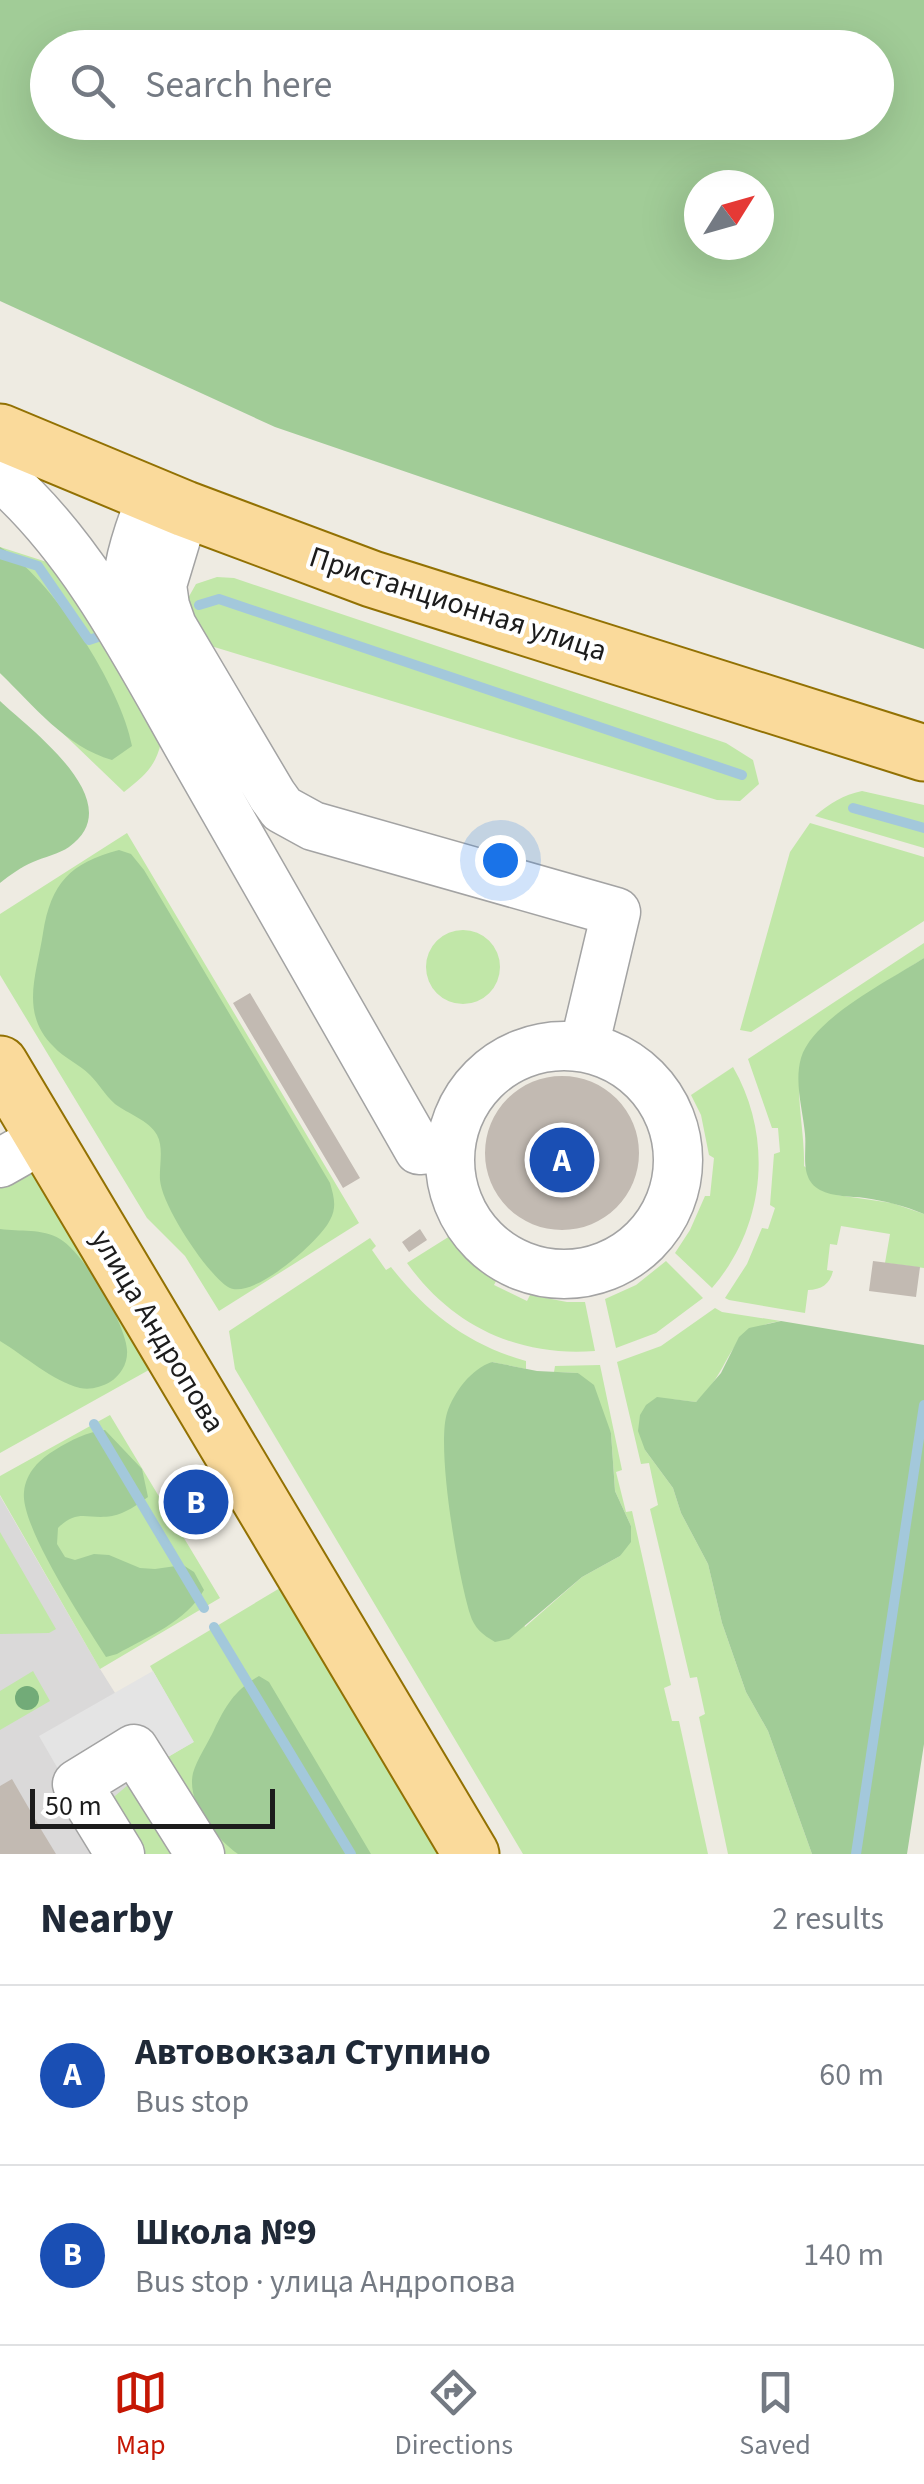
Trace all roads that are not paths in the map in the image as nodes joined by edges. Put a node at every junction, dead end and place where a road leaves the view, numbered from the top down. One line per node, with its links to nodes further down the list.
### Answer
1 (0, 432): 3 (main road, Пристанционная улица)
2 (0, 476): 4 (lane)
3 (168, 502): 4 (lane); 5 (main road, Пристанционная улица); 6 (lane)
4 (144, 668): 8 (lane)
5 (924, 753)
6 (584, 1047): 8 (lane); 8 (lane)
7 (0, 1064): 9 (main road, улица Андропова)
8 (450, 1147)
9 (22, 1151): 12 (main road, улица Андропова)
10 (120, 1854): 11 (lane)
11 (200, 1854)
12 (470, 1854)

